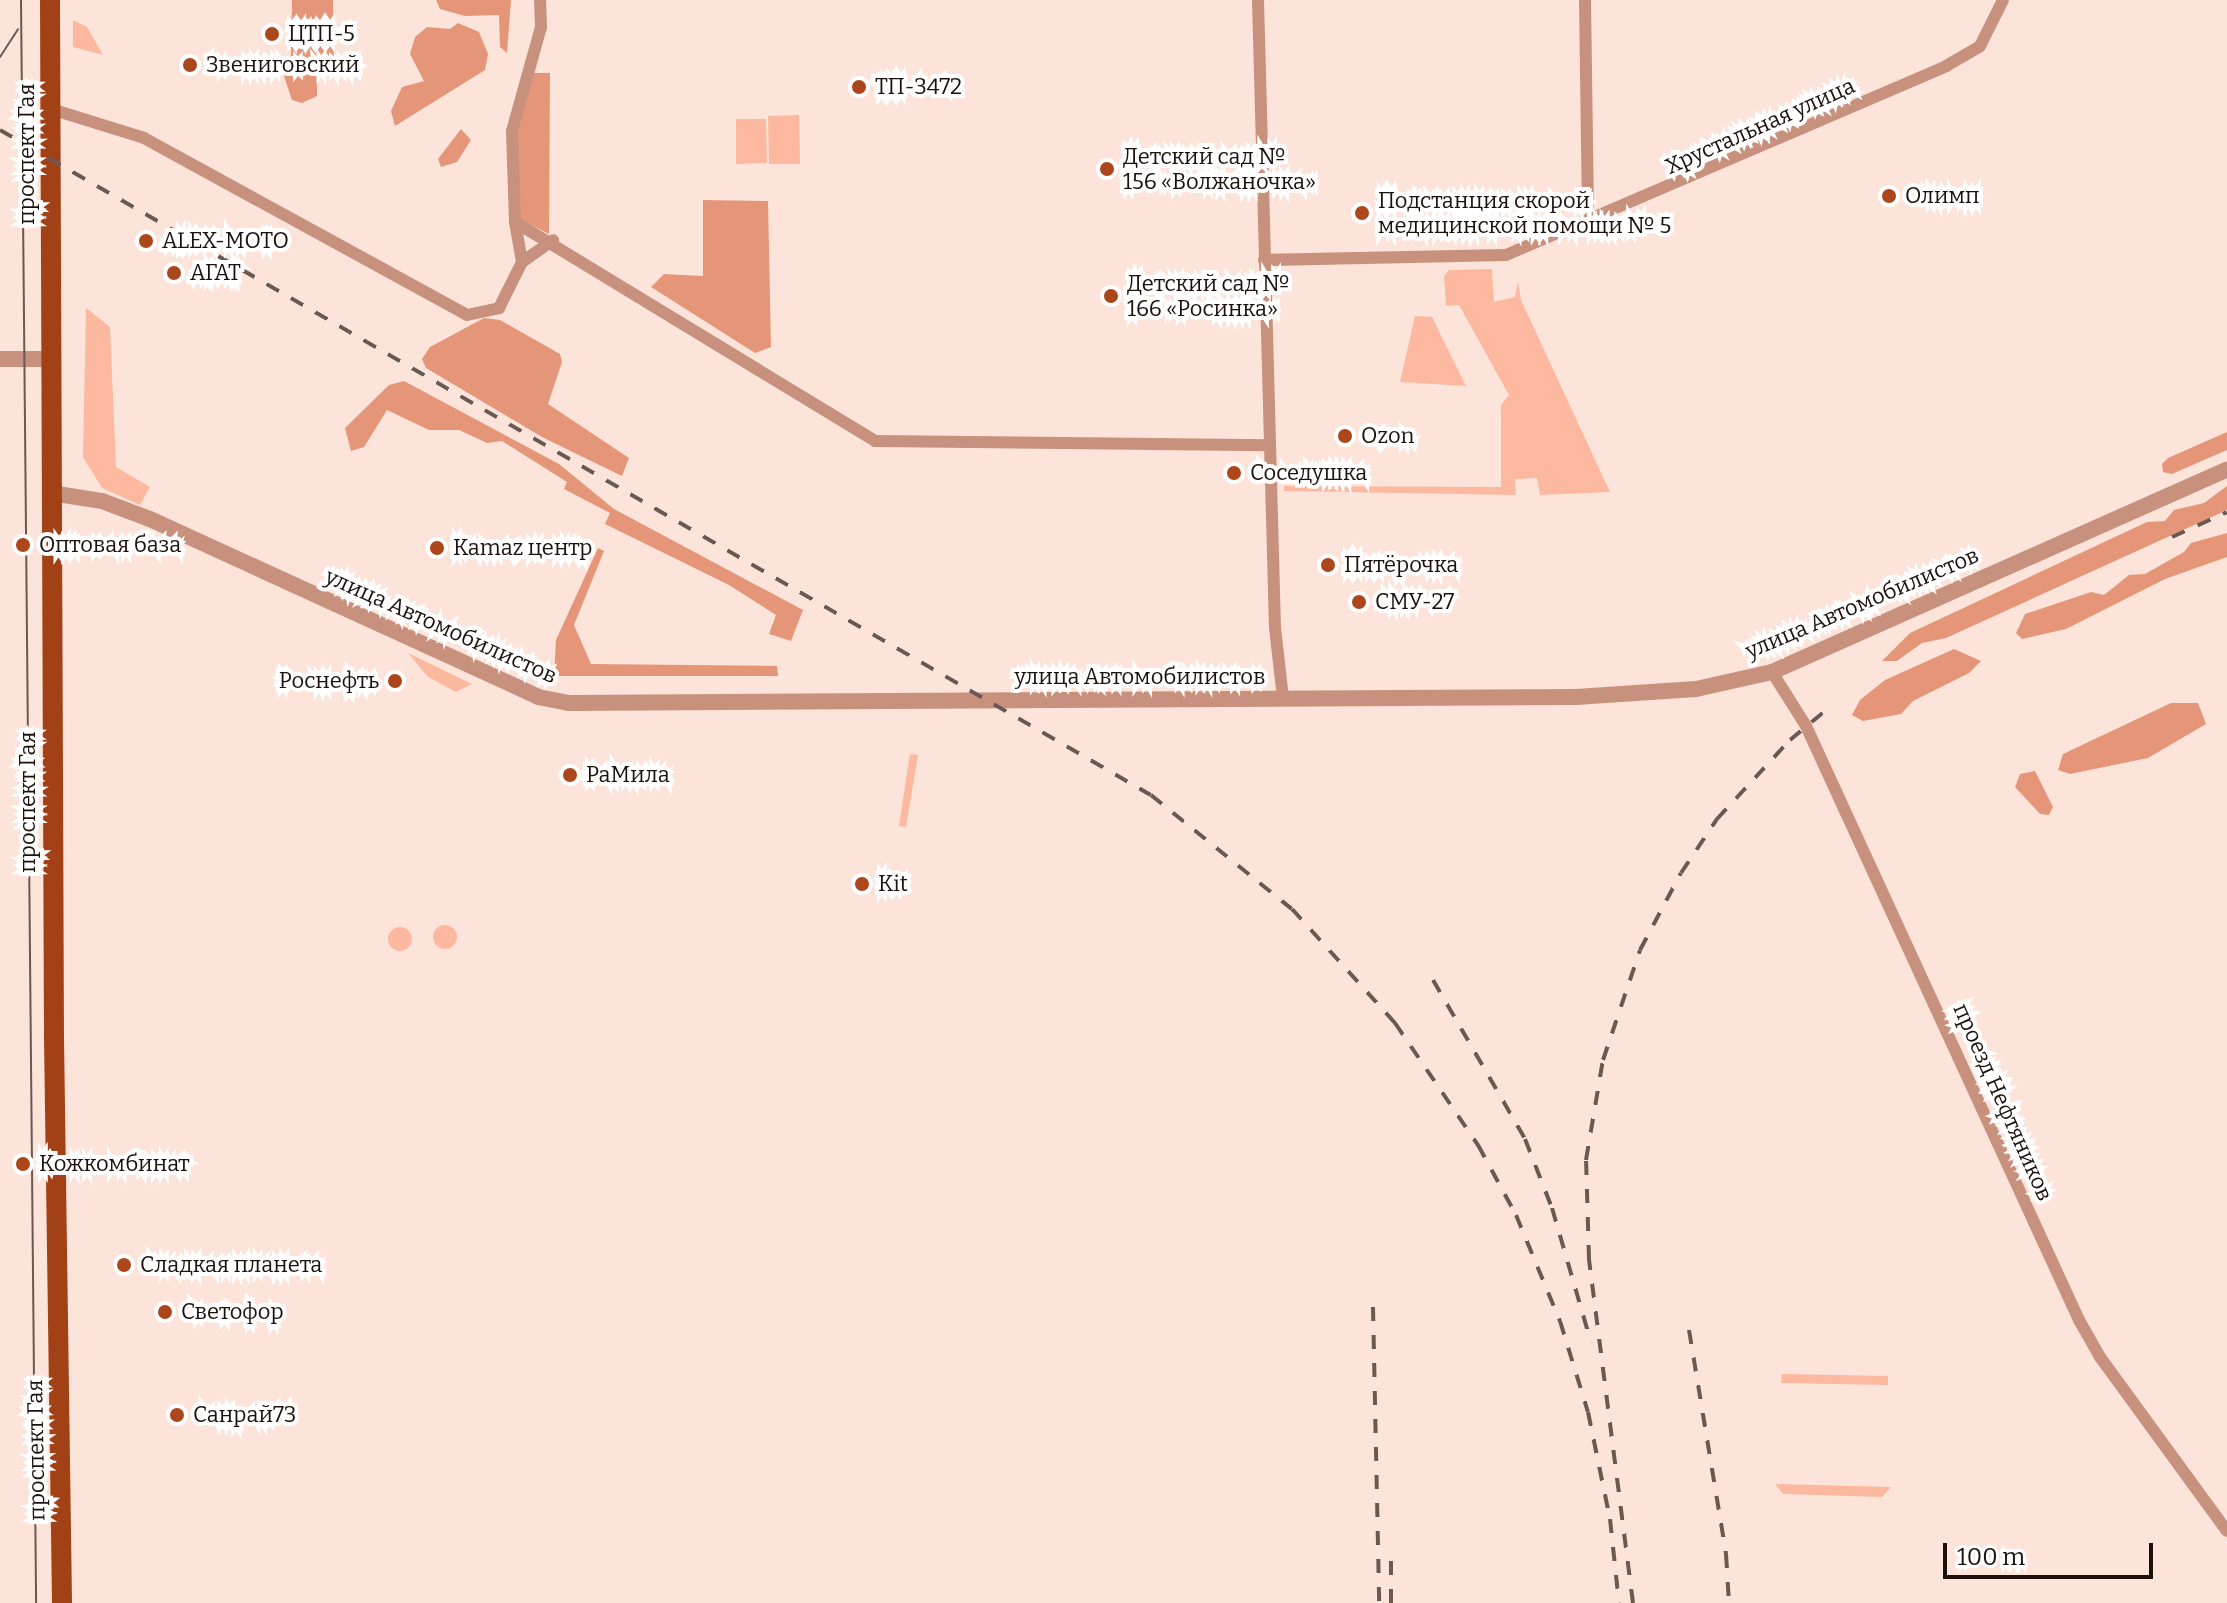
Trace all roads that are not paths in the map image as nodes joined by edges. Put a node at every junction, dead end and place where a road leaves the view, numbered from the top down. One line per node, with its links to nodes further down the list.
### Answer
1 (50, 0): 6 (main road, проспект Гая)
2 (540, 0): 7 (street)
3 (1258, 0): 10 (street)
4 (1585, 0): 8 (street)
5 (2003, 0): 8 (street, Хрустальная улица)
6 (51, 109): 11 (street); 13 (main road, проспект Гая)
7 (515, 222): 9 (street); 11 (street)
8 (1588, 222): 10 (street, Хрустальная улица)
9 (553, 240): 11 (street); 14 (street)
10 (1264, 260): 14 (street)
11 (522, 262)
12 (0, 359): 13 (street)
13 (51, 359): 16 (main road, проспект Гая)
14 (1270, 445): 18 (street)
15 (2227, 469): 17 (street, улица Автомобилистов)
16 (51, 493): 18 (street, улица Автомобилистов); 20 (main road, проспект Гая)
17 (1772, 672): 18 (street, улица Автомобилистов); 19 (street, проезд Нефтяников)
18 (1283, 698)
19 (2227, 1531)
20 (62, 1603)

